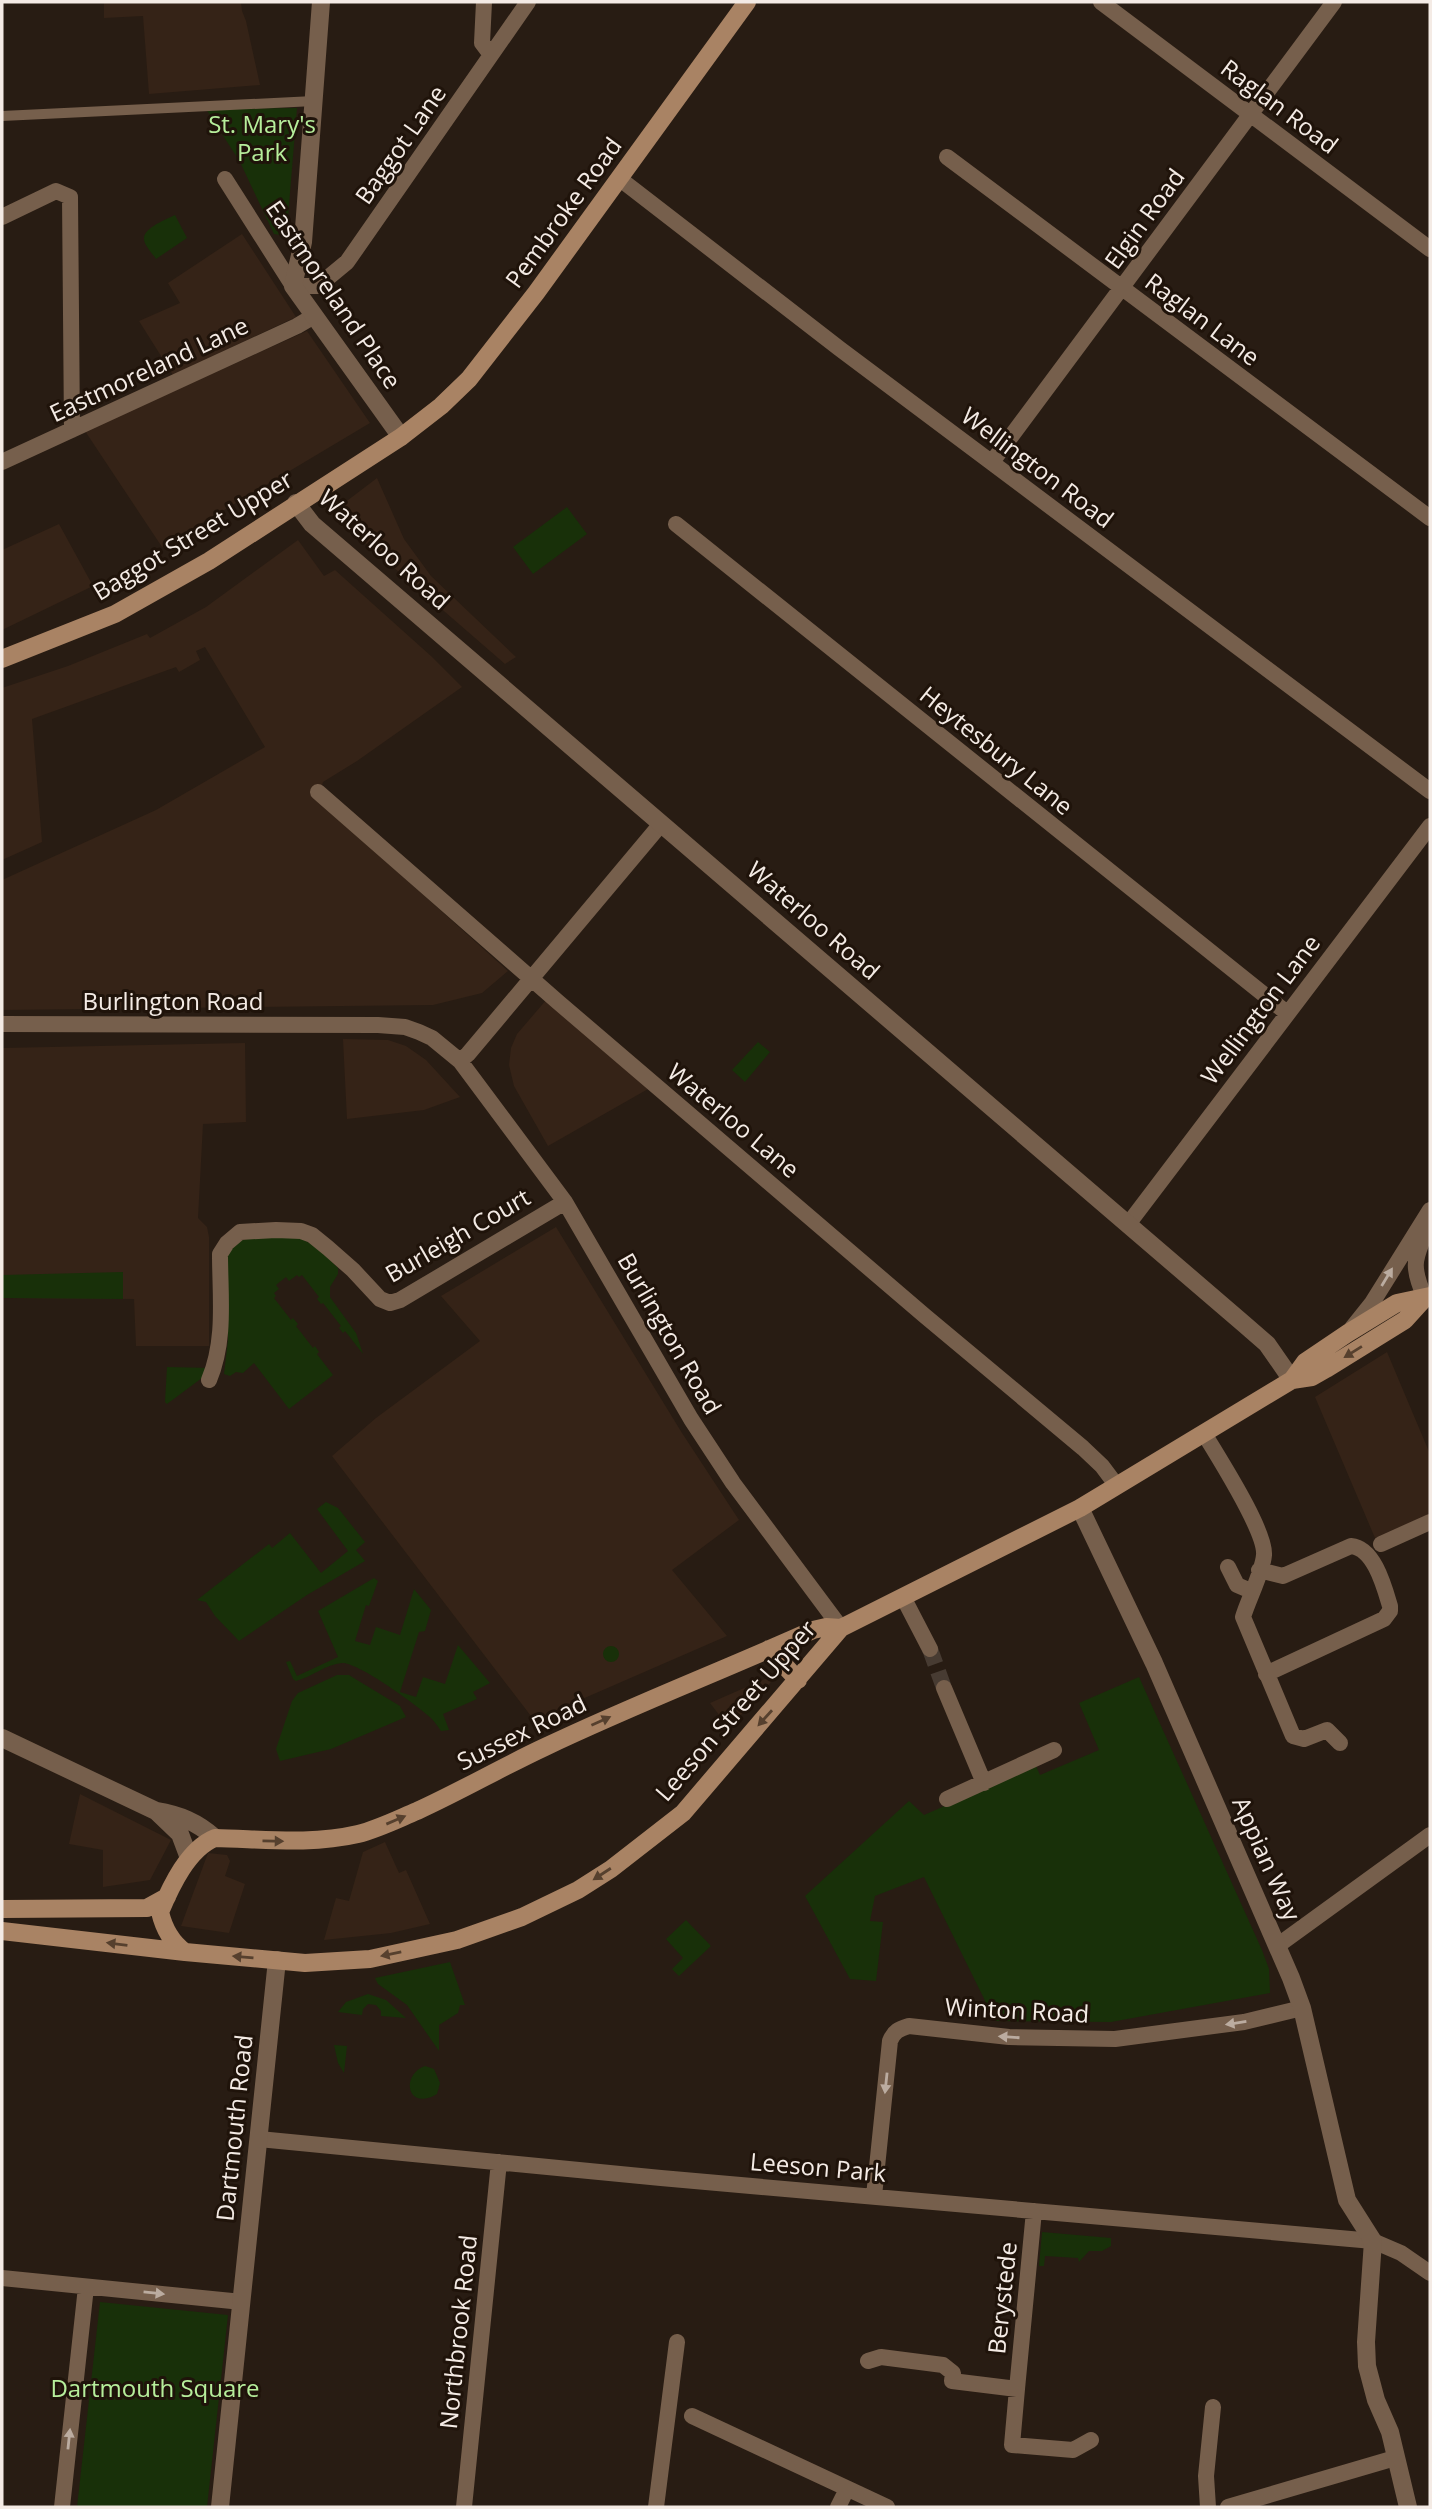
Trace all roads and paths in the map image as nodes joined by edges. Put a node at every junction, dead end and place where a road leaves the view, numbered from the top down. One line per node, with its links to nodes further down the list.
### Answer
1 (321, 2): 8 (street)
2 (484, 2): 7 (street)
3 (528, 2): 7 (street, Baggot Lane)
4 (747, 2): 13 (main road, Pembroke Road)
5 (1101, 2): 9 (street, Raglan Road)
6 (1335, 2): 9 (street, Elgin Road)
7 (491, 55): 16 (street, Baggot Lane)
8 (314, 101): 10 (street); 16 (street)
9 (1250, 113): 15 (street, Raglan Road); 17 (street, Elgin Road)
10 (2, 116)
11 (947, 157): 17 (street, Raglan Lane)
12 (225, 179): 16 (street, Eastmoreland Place)
13 (620, 179): 20 (main road, Pembroke Road); 22 (street, Wellington Road)
14 (2, 217): 19 (street)
15 (1430, 248)
16 (293, 286): 18 (street, Eastmoreland Place)
17 (1122, 289): 22 (street, Elgin Road); 24 (street, Raglan Lane)
18 (314, 316): 19 (street, Eastmoreland Lane); 20 (street, Eastmoreland Place)
19 (72, 430): 21 (street, Eastmoreland Lane)
20 (401, 437): 23 (main road, Baggot Street Upper)
21 (2, 462)
22 (992, 462): 27 (street, Wellington Road)
23 (296, 503): 26 (main road, Baggot Street Upper); 29 (street, Waterloo Road)
24 (1430, 519)
25 (676, 524): 32 (street, Heytesbury Lane)
26 (2, 659)
27 (1430, 791)
28 (318, 792): 31 (street, Waterloo Lane)
29 (661, 824): 31 (street); 37 (street, Waterloo Road)
30 (1430, 826): 32 (street, Wellington Lane)
31 (531, 978): 34 (street); 45 (street, Waterloo Lane)
32 (1287, 1013): 37 (street, Wellington Lane)
33 (2, 1024): 34 (street, Burlington Road)
34 (460, 1060): 35 (street, Burlington Road)
35 (565, 1202): 42 (street, Burleigh Court); 53 (street, Burlington Road)
36 (1430, 1210): 41 (street, one-way to 36)
37 (1129, 1223): 43 (street, Waterloo Road)
38 (1428, 1226): 39 (street); 40 (street)
39 (1430, 1256)
40 (1428, 1297): 41 (main road, Leeson Street Upper); 43 (main road, Leeson Street Upper, one-way to 43)
41 (1348, 1333): 43 (main road, Leeson Street Upper)
42 (209, 1380)
43 (1293, 1380): 44 (main road, Leeson Street Upper)
44 (1205, 1435): 45 (main road, Leeson Street Upper); 50 (street)
45 (1117, 1486): 46 (main road, Leeson Street Upper)
46 (1080, 1508): 52 (main road, Leeson Street Upper); 71 (street, Appian Way)
47 (1430, 1522): 48 (street)
48 (1381, 1544)
49 (1228, 1567): 51 (street)
50 (1259, 1570): 51 (street); 56 (street)
51 (1251, 1591): 56 (street)
52 (903, 1597): 53 (main road, Leeson Street Upper); 55 (street)
53 (841, 1629): 54 (main road, Sussex Road); 57 (main road, Leeson Street Upper)
54 (769, 1649): 57 (main road); 66 (main road, Sussex Road, one-way to 54)
55 (930, 1649)
56 (1266, 1674): 60 (street)
57 (798, 1680): 73 (main road, Leeson Street Upper, one-way to 73)
58 (944, 1688): 62 (street)
59 (2, 1738): 64 (street)
60 (1340, 1743)
61 (1054, 1751): 62 (street)
62 (984, 1783): 63 (street)
63 (947, 1799)
64 (156, 1811): 66 (street); 67 (street)
65 (1430, 1835): 71 (street)
66 (215, 1838): 67 (main road)
67 (189, 1858): 68 (main road)
68 (167, 1896): 69 (main road); 72 (main road)
69 (2, 1909)
70 (2, 1931): 72 (main road, Leeson Street Upper, one-way to 70)
71 (1277, 1946): 74 (street, Appian Way)
72 (185, 1952): 73 (main road, Leeson Street Upper, one-way to 72)
73 (277, 1960): 75 (street, Dartmouth Road)
74 (1302, 2008): 77 (street, Winton Road, one-way to 77); 79 (street, Appian Way)
75 (259, 2139): 76 (street, Leeson Park); 83 (street, Dartmouth Road)
76 (499, 2162): 77 (street, Leeson Park); 94 (street, Northbrook Road)
77 (874, 2196): 78 (street, Leeson Park)
78 (1034, 2211): 79 (street, Leeson Park); 86 (street, Berystede)
79 (1373, 2241): 80 (street, Leeson Park); 90 (street)
80 (1430, 2273)
81 (2, 2278): 82 (street)
82 (86, 2287): 83 (street, one-way to 83); 92 (street, one-way to 82)
83 (242, 2302): 93 (street, Dartmouth Road)
84 (677, 2342): 95 (street)
85 (869, 2361): 86 (street, Berystede)
86 (1017, 2389): 89 (street, Berystede)
87 (1213, 2407): 98 (street)
88 (692, 2416): 91 (street)
89 (1091, 2440)
90 (1395, 2458): 99 (street); 100 (street)
91 (847, 2489): 96 (street); 97 (street)
92 (62, 2507)
93 (220, 2507)
94 (464, 2507)
95 (656, 2507)
96 (838, 2507)
97 (887, 2507)
98 (1208, 2507)
99 (1228, 2507)
100 (1408, 2507)

